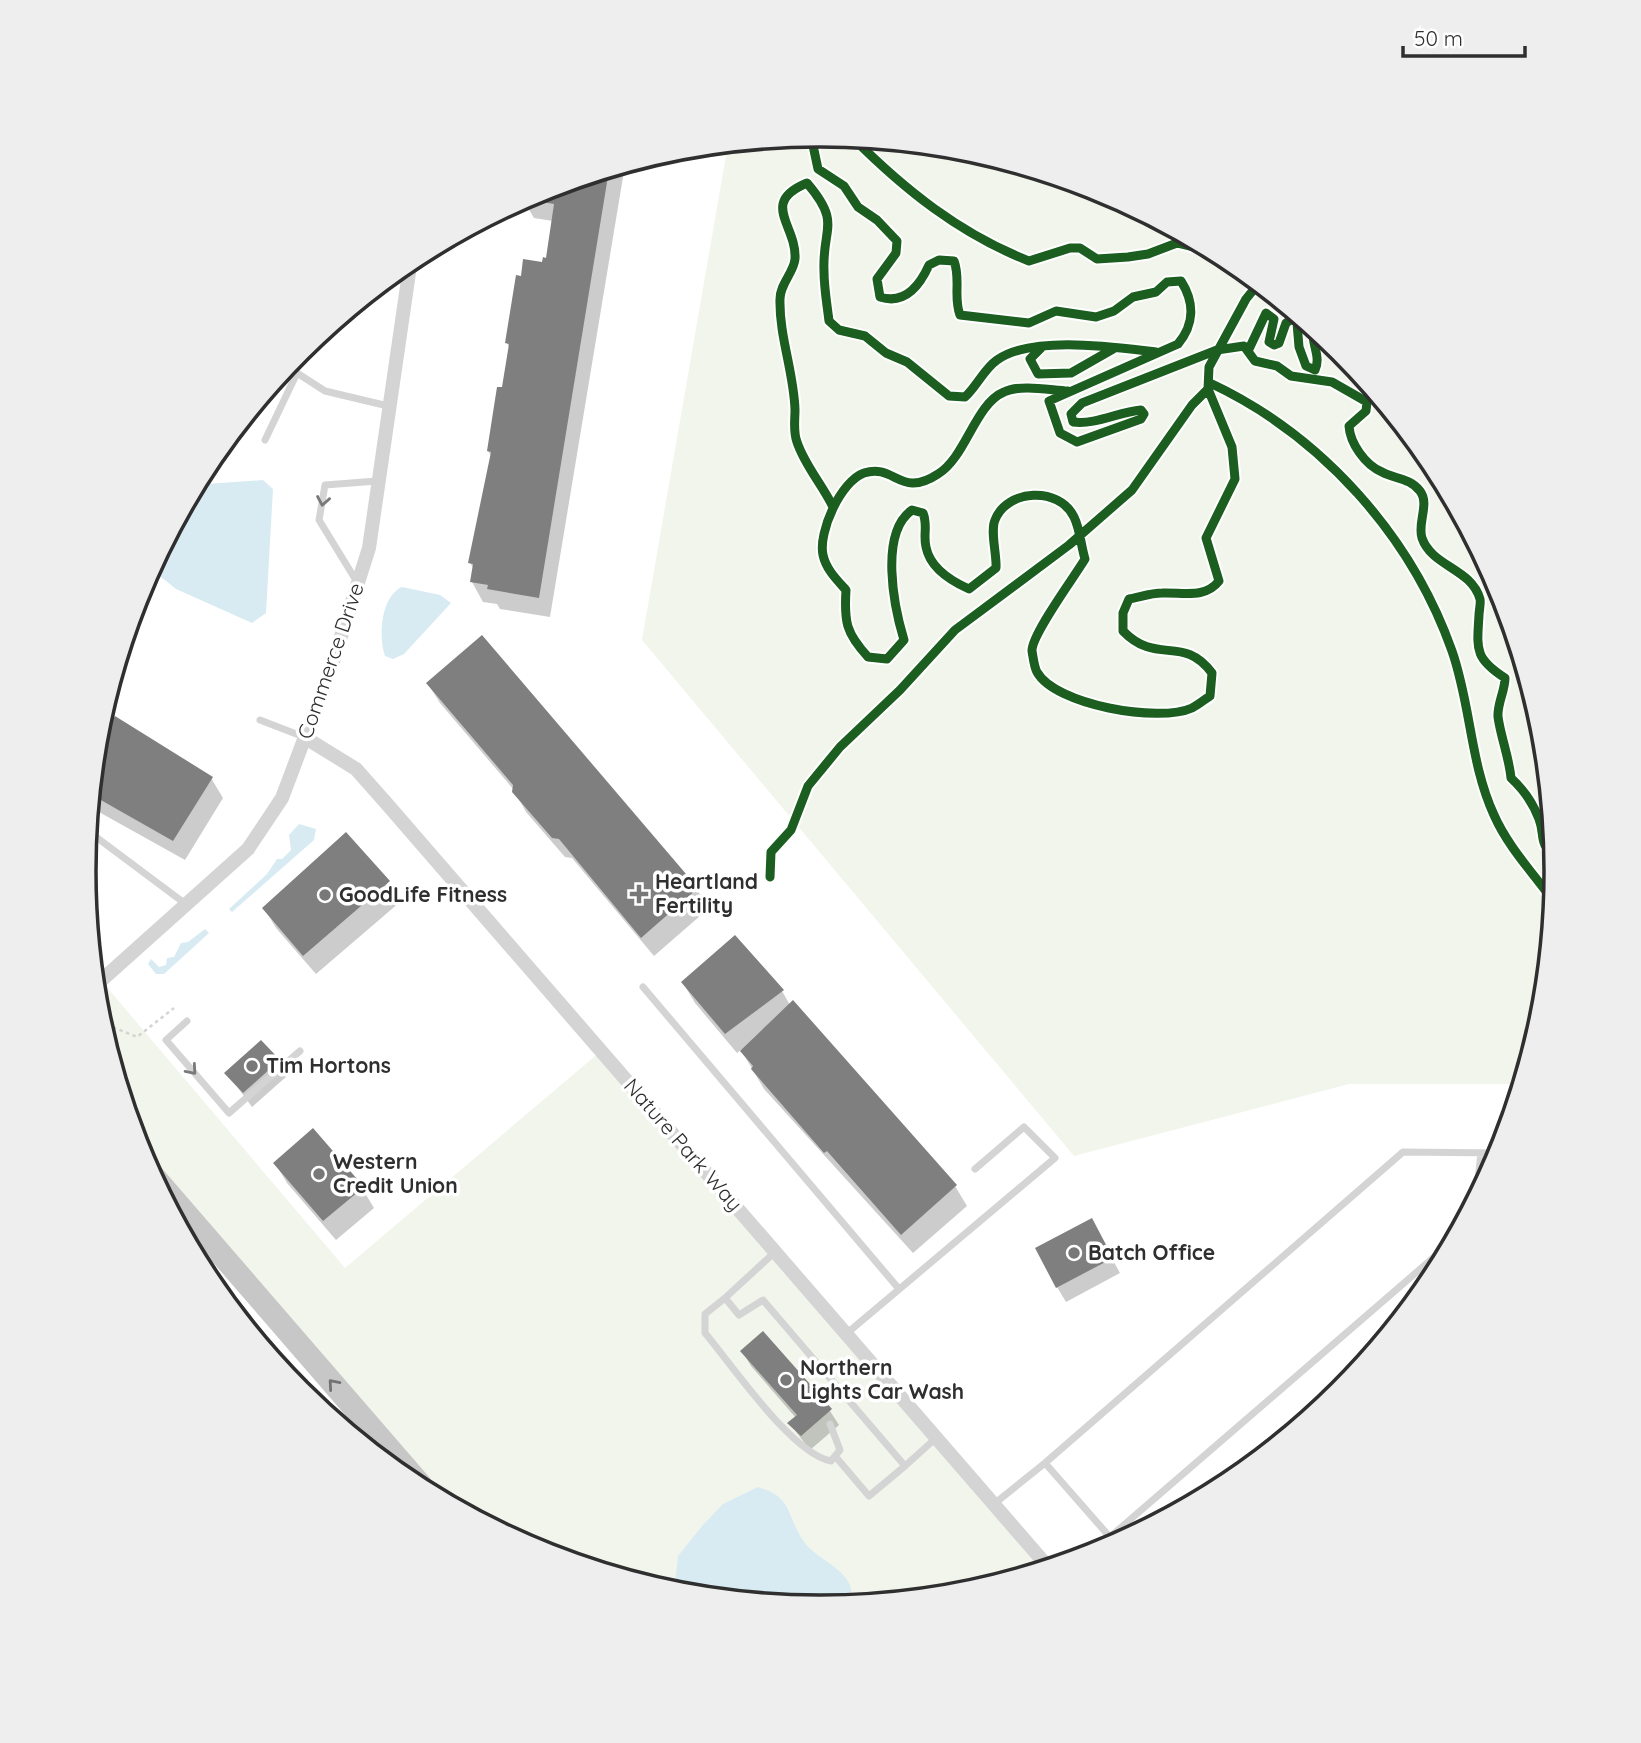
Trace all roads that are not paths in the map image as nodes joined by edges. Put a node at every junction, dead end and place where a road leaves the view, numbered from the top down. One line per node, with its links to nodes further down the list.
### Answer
1 (408, 276): 3 (street, Commerce Drive)
2 (297, 373): 3 (lane); 4 (lane)
3 (388, 405): 5 (street, Commerce Drive)
4 (265, 440)
5 (377, 481): 6 (street, Commerce Drive); 6 (lane, one-way to 6)
6 (358, 585): 8 (street, Commerce Drive)
7 (260, 720): 8 (lane)
8 (304, 737): 10 (street, Commerce Drive); 20 (street, Nature Park Way)
9 (97, 838): 10 (lane)
10 (187, 906): 11 (street, Commerce Drive)
11 (104, 978)
12 (643, 986): 22 (lane)
13 (187, 1021): 14 (lane, one-way to 14)
14 (300, 1051)
15 (1481, 1153): 16 (lane); 18 (lane); 29 (lane)
16 (1488, 1153)
17 (975, 1169): 22 (lane)
18 (1479, 1173)
19 (177, 1203): 28 (main road, one-way to 19)
20 (775, 1252): 23 (lane); 24 (street, Nature Park Way)
21 (1433, 1258): 32 (lane)
22 (900, 1289): 24 (lane)
23 (725, 1298): 27 (lane); 30 (lane)
24 (846, 1334): 26 (street, Nature Park Way)
25 (830, 1424): 27 (lane)
26 (936, 1438): 30 (lane); 31 (street, Nature Park Way)
27 (835, 1456): 30 (lane)
28 (397, 1459)
29 (1045, 1463): 31 (lane); 33 (lane)
30 (905, 1466)
31 (993, 1504): 34 (street, Nature Park Way)
32 (1114, 1534)
33 (1109, 1536)
34 (1042, 1560)

